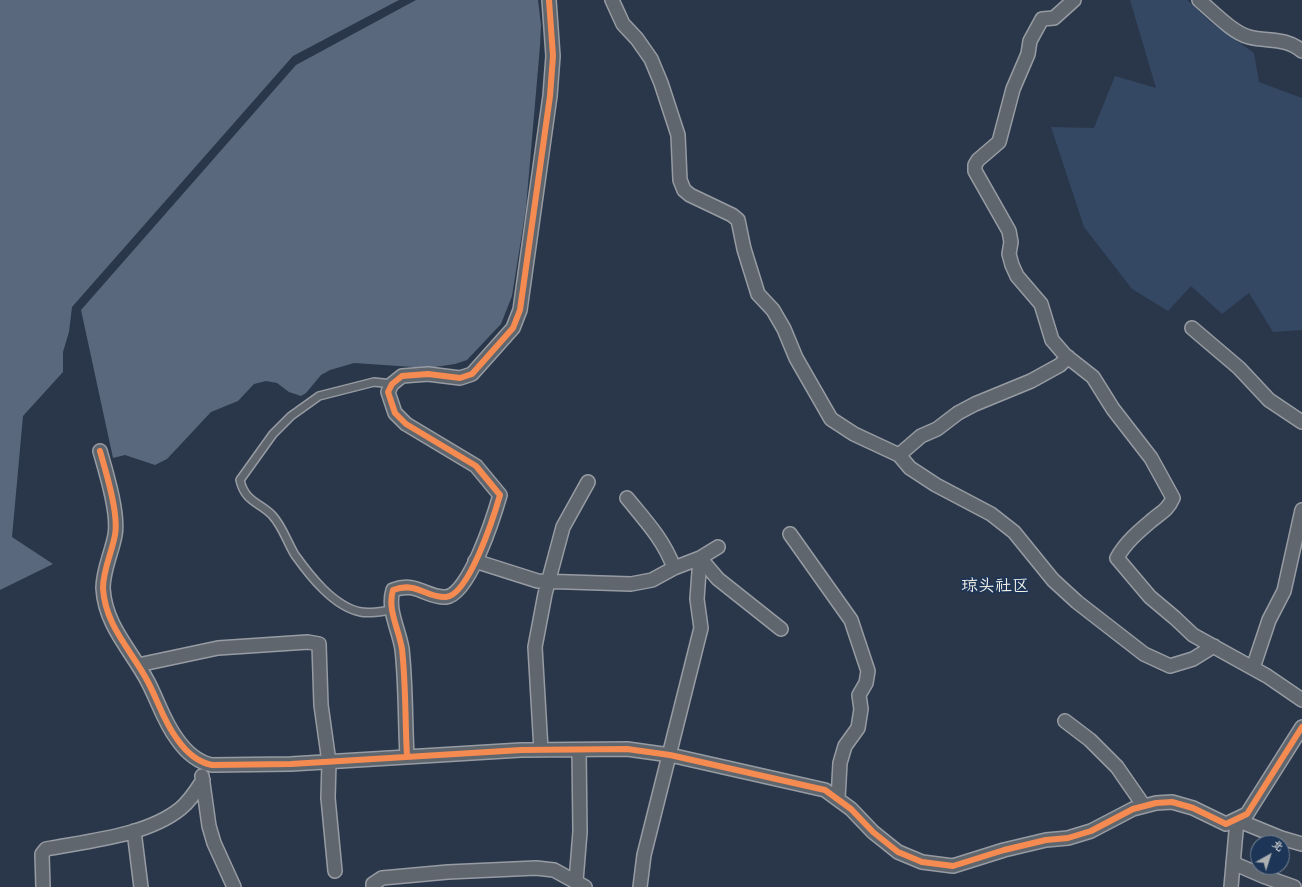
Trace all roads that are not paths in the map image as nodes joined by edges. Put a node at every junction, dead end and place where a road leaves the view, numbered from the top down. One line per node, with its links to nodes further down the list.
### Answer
1 (549, 0): 8 (street)
2 (612, 0): 11 (street)
3 (1074, 0): 7 (street)
4 (1199, 0): 5 (street)
5 (1302, 51)
6 (1192, 328): 9 (street)
7 (1068, 357): 11 (street); 23 (street)
8 (392, 384): 18 (street); 21 (lane)
9 (1302, 422)
10 (100, 451): 24 (street)
11 (899, 455): 23 (street)
12 (588, 482): 20 (street)
13 (626, 498): 19 (street)
14 (1302, 510): 25 (street)
15 (790, 534): 36 (street)
16 (718, 547): 17 (street)
17 (700, 558): 19 (street); 22 (street); 31 (street)
18 (475, 562): 20 (street); 21 (street)
19 (674, 568): 20 (street)
20 (548, 580): 29 (street)
21 (392, 610): 32 (street)
22 (781, 629)
23 (1214, 646): 25 (street)
24 (138, 665): 33 (street); 34 (street)
25 (1254, 668): 26 (street)
26 (1302, 700)
27 (1065, 721): 37 (street)
28 (1302, 727): 38 (street)
29 (541, 750): 30 (street); 32 (street)
30 (579, 750): 31 (street); 43 (street)
31 (670, 755): 36 (street); 48 (street)
32 (407, 756): 33 (street)
33 (329, 762): 34 (street); 42 (street)
34 (201, 763): 35 (street)
35 (202, 780): 39 (street); 46 (street)
36 (838, 799): 37 (street)
37 (1144, 806): 38 (street)
38 (1237, 820): 40 (street); 41 (street)
39 (134, 831): 44 (street); 45 (street)
40 (1302, 844)
41 (1233, 863): 49 (street); 50 (street)
42 (335, 871)
43 (580, 884): 47 (street)
44 (43, 887)
45 (141, 887)
46 (234, 887)
47 (373, 887)
48 (640, 887)
49 (1231, 887)
50 (1294, 887)

